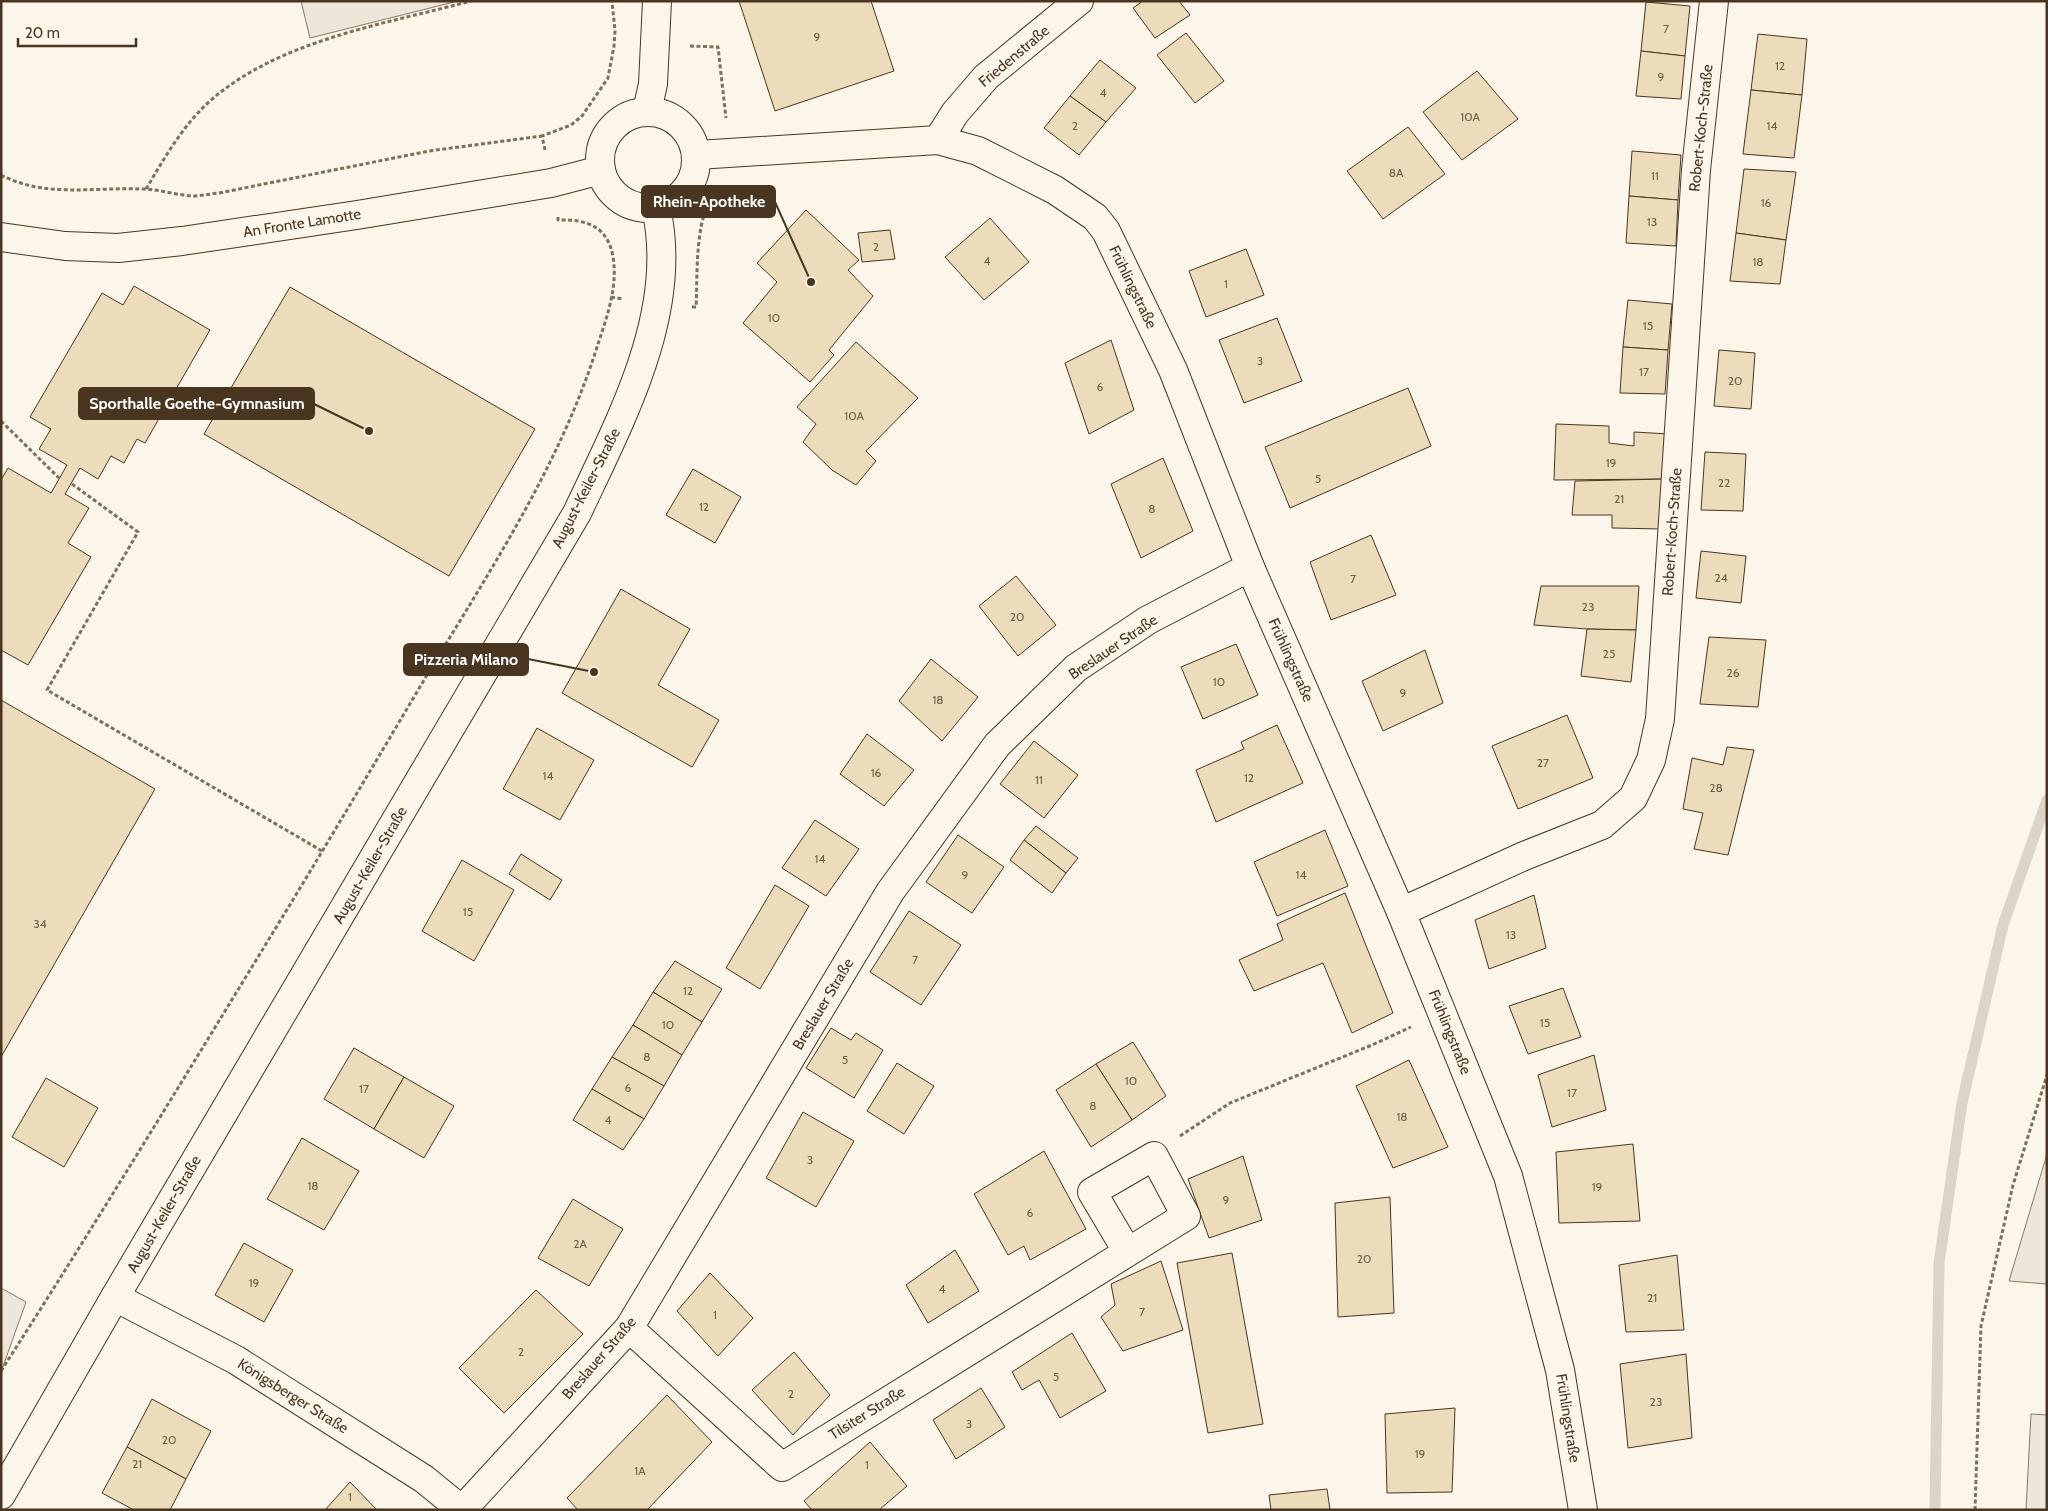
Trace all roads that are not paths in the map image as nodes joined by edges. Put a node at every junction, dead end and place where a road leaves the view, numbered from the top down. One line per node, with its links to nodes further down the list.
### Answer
1 (657, 1): 4 (street)
2 (1080, 1): 5 (street, Friedenstraße)
3 (1714, 1): 11 (street, Robert-Koch-Straße)
4 (647, 111): 6 (street); 7 (street)
5 (938, 140): 6 (street, Frühlingstraße); 10 (street, Frühlingstraße)
6 (696, 155): 8 (street)
7 (601, 170): 8 (street); 9 (street, An Fronte Lamotte)
8 (656, 208): 13 (street, August-Keiler-Straße)
9 (1, 237)
10 (1250, 567): 11 (street, Frühlingstraße); 14 (street, Breslauer Straße)
11 (1401, 912): 17 (street, Frühlingstraße)
12 (1127, 1251): 12 (street, Tilsiter Straße); 14 (street, Tilsiter Straße)
13 (115, 1297): 15 (street, August-Keiler-Straße); 16 (street, Königsberger Straße)
14 (630, 1328): 16 (street, Breslauer Straße)
15 (1, 1495)
16 (462, 1510)
17 (1583, 1510)

